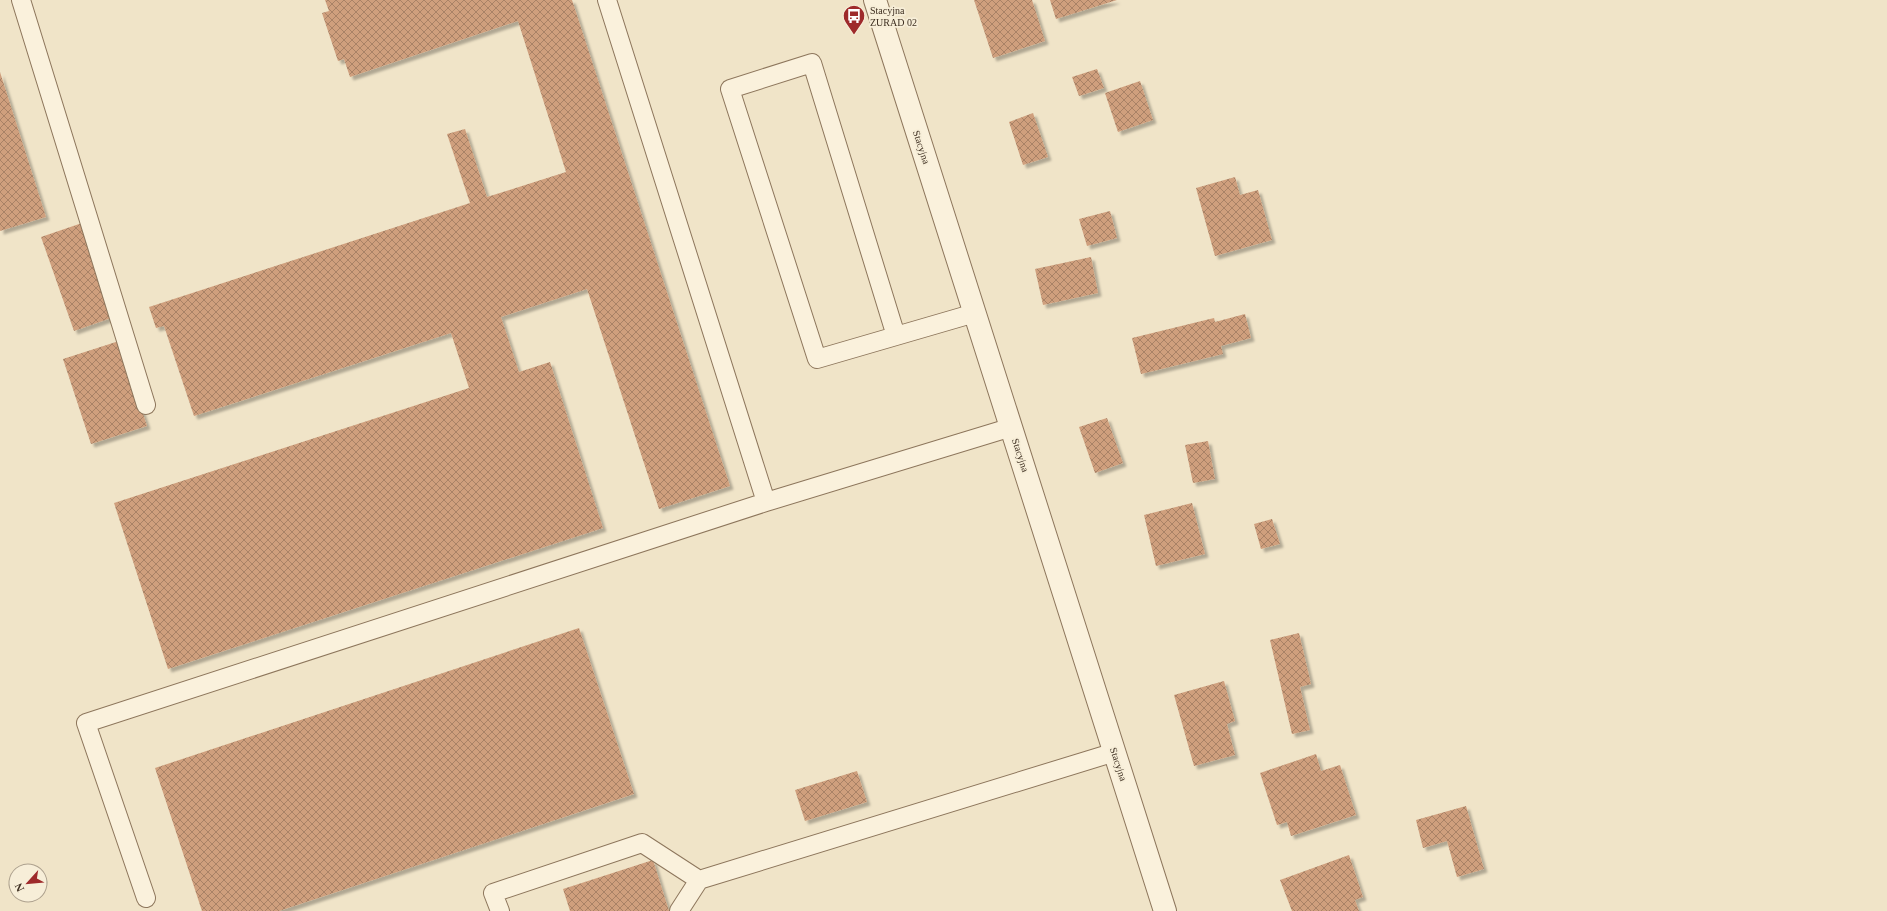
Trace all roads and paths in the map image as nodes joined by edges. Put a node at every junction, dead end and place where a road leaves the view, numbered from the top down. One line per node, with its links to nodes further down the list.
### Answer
1 (21, 0): 6 (lane)
2 (607, 0): 8 (lane)
3 (875, 0): 4 (street, Stacyjna)
4 (975, 314): 5 (lane); 7 (street, Stacyjna)
5 (896, 336): 5 (lane)
6 (146, 405)
7 (1012, 427): 8 (lane); 9 (street, Stacyjna)
8 (766, 502): 11 (lane)
9 (1115, 752): 10 (lane); 14 (street, Stacyjna)
10 (699, 880): 12 (lane); 13 (lane)
11 (146, 898)
12 (500, 911)
13 (679, 911)
14 (1166, 911)

